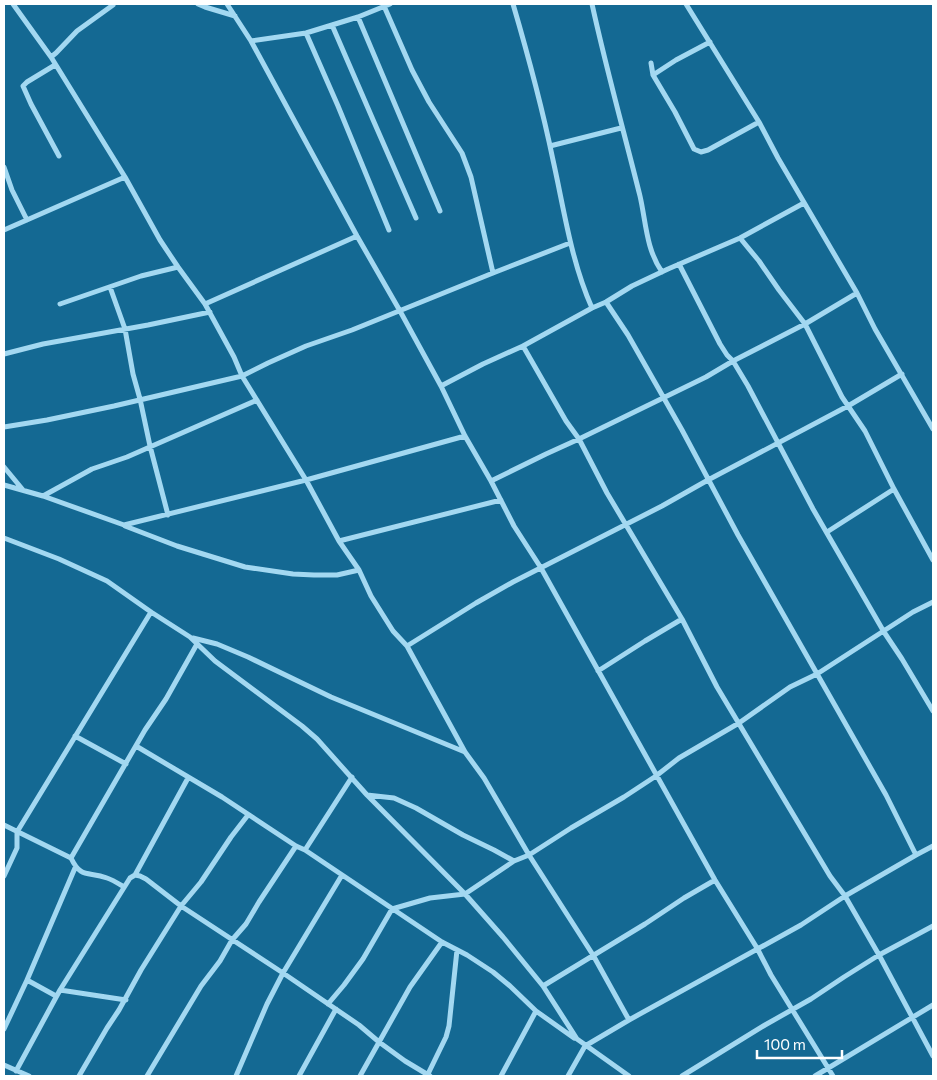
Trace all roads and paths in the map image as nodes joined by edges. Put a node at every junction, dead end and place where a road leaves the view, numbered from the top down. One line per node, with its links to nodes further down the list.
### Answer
1 (13, 4): 16 (street)
2 (113, 4): 16 (street)
3 (198, 4): 10 (street)
4 (227, 4): 10 (street)
5 (390, 4): 9 (street)
6 (513, 4): 22 (street)
7 (592, 4): 21 (street)
8 (686, 4): 15 (street)
9 (384, 6): 11 (street); 38 (street)
10 (235, 16): 14 (street)
11 (358, 17): 12 (street); 27 (street)
12 (332, 25): 13 (street); 28 (street)
13 (306, 33): 14 (street); 31 (street)
14 (251, 41): 32 (street)
15 (710, 42): 19 (street); 20 (street)
16 (51, 57): 18 (street)
17 (651, 63): 19 (street)
18 (55, 64): 23 (street); 25 (street)
19 (653, 75): 20 (street)
20 (759, 122): 26 (street)
21 (621, 128): 22 (street); 37 (street)
22 (550, 146): 34 (street)
23 (59, 156)
24 (4, 169): 29 (street)
25 (125, 177): 29 (street); 36 (street)
26 (804, 203): 33 (street); 40 (street)
27 (440, 212)
28 (416, 218)
29 (27, 220): 30 (street)
30 (4, 230)
31 (389, 230)
32 (357, 236): 43 (street); 45 (street)
33 (740, 238): 35 (street); 47 (street)
34 (570, 244): 38 (street); 44 (street)
35 (679, 264): 37 (street); 51 (street)
36 (178, 267): 39 (street); 43 (street)
37 (662, 272): 41 (street)
38 (493, 273): 45 (street)
39 (110, 287): 42 (street); 48 (street)
40 (857, 293): 47 (street); 52 (street)
41 (606, 302): 44 (street); 55 (street)
42 (60, 304)
43 (205, 304): 46 (street)
44 (592, 308): 49 (street)
45 (400, 311): 53 (street); 54 (street)
46 (210, 312): 48 (street); 53 (street)
47 (805, 324): 51 (street); 58 (street)
48 (125, 329): 50 (street); 56 (street)
49 (523, 346): 54 (street); 62 (street)
50 (4, 354)
51 (733, 361): 55 (street); 63 (street)
52 (902, 374): 58 (street); 60 (street)
53 (242, 376): 56 (street); 57 (street)
54 (440, 386): 61 (street)
55 (664, 398): 62 (street); 67 (street)
56 (140, 399): 59 (street); 64 (street)
57 (257, 400): 64 (street); 66 (street)
58 (848, 406): 63 (street); 70 (street)
59 (4, 427)
60 (933, 429)
61 (465, 436): 66 (street); 68 (street)
62 (579, 440): 68 (street); 76 (street)
63 (778, 442): 67 (street); 77 (street)
64 (150, 446): 72 (street); 74 (street)
65 (4, 467): 71 (street)
66 (306, 480): 74 (street); 79 (street)
67 (708, 480): 76 (street); 91 (street)
68 (491, 481): 73 (street)
69 (4, 485): 71 (street)
70 (894, 489): 77 (street); 80 (street)
71 (24, 491): 72 (street)
72 (43, 496): 75 (street)
73 (501, 500): 79 (street); 81 (street)
74 (168, 515): 75 (street)
75 (124, 525): 82 (street)
76 (626, 525): 81 (street); 85 (street)
77 (827, 532): 86 (street)
78 (4, 538): 84 (street)
79 (339, 541): 82 (street)
80 (933, 560)
81 (540, 568): 89 (street); 90 (street)
82 (359, 570): 89 (street)
83 (933, 602): 86 (street)
84 (151, 612): 87 (street); 94 (street)
85 (682, 619): 90 (street); 93 (street)
86 (884, 632): 91 (street); 92 (street)
87 (190, 637): 88 (street); 96 (street)
88 (197, 644): 95 (street); 99 (street)
89 (407, 646): 96 (street)
90 (598, 671): 98 (street)
91 (817, 674): 93 (street); 108 (street)
92 (933, 711)
93 (739, 723): 98 (street); 119 (street)
94 (75, 736): 97 (street); 104 (street)
95 (136, 746): 97 (street); 100 (street)
96 (465, 752): 109 (street)
97 (126, 764): 110 (street)
98 (656, 776): 109 (street); 116 (street)
99 (352, 777): 101 (street); 107 (street)
100 (188, 778): 102 (street); 113 (street)
101 (367, 795): 111 (street); 118 (street)
102 (248, 815): 105 (street); 120 (street)
103 (4, 825): 104 (street)
104 (17, 832): 110 (street); 115 (street)
105 (296, 846): 107 (street); 123 (street)
106 (933, 846): 108 (street)
107 (305, 850): 114 (street)
108 (916, 854): 119 (street)
109 (529, 855): 111 (street); 127 (street)
110 (70, 858): 112 (street)
111 (514, 861): 118 (street)
112 (75, 868): 117 (street); 130 (street)
113 (135, 875): 117 (street); 120 (street)
114 (342, 875): 121 (street); 129 (street)
115 (4, 876)
116 (715, 880): 125 (street); 127 (street)
117 (124, 887): 132 (street)
118 (465, 894): 121 (street); 131 (street)
119 (845, 896): 125 (street); 128 (street)
120 (181, 906): 123 (street); 134 (street)
121 (392, 909): 124 (street); 135 (street)
122 (933, 926): 128 (street)
123 (232, 940): 129 (street); 152 (street)
124 (442, 942): 126 (street); 144 (street)
125 (757, 948): 138 (street); 141 (street)
126 (457, 950): 139 (street); 156 (street)
127 (593, 955): 131 (street); 141 (street)
128 (879, 955): 138 (street); 140 (street)
129 (283, 973): 135 (street); 153 (street)
130 (27, 980): 133 (street); 142 (street)
131 (543, 986): 143 (street)
132 (60, 990): 133 (street); 134 (street)
133 (56, 996): 149 (street)
134 (126, 1000): 151 (street)
135 (328, 1004): 137 (street)
136 (933, 1005): 140 (street)
137 (336, 1010): 144 (street); 154 (street)
138 (792, 1010): 148 (street); 160 (street)
139 (536, 1012): 143 (street); 157 (street)
140 (913, 1018): 146 (street); 148 (street)
141 (630, 1020): 145 (street)
142 (4, 1029)
143 (577, 1039): 145 (street)
144 (379, 1042): 155 (street); 156 (street)
145 (585, 1046): 158 (street); 159 (street)
146 (933, 1056)
147 (4, 1065): 149 (street)
148 (829, 1069): 161 (street); 162 (street)
149 (16, 1071): 150 (street)
150 (29, 1076)
151 (79, 1076)
152 (147, 1076)
153 (236, 1076)
154 (299, 1076)
155 (360, 1076)
156 (428, 1076)
157 (501, 1076)
158 (568, 1076)
159 (630, 1076)
160 (682, 1076)
161 (815, 1076)
162 (832, 1076)

